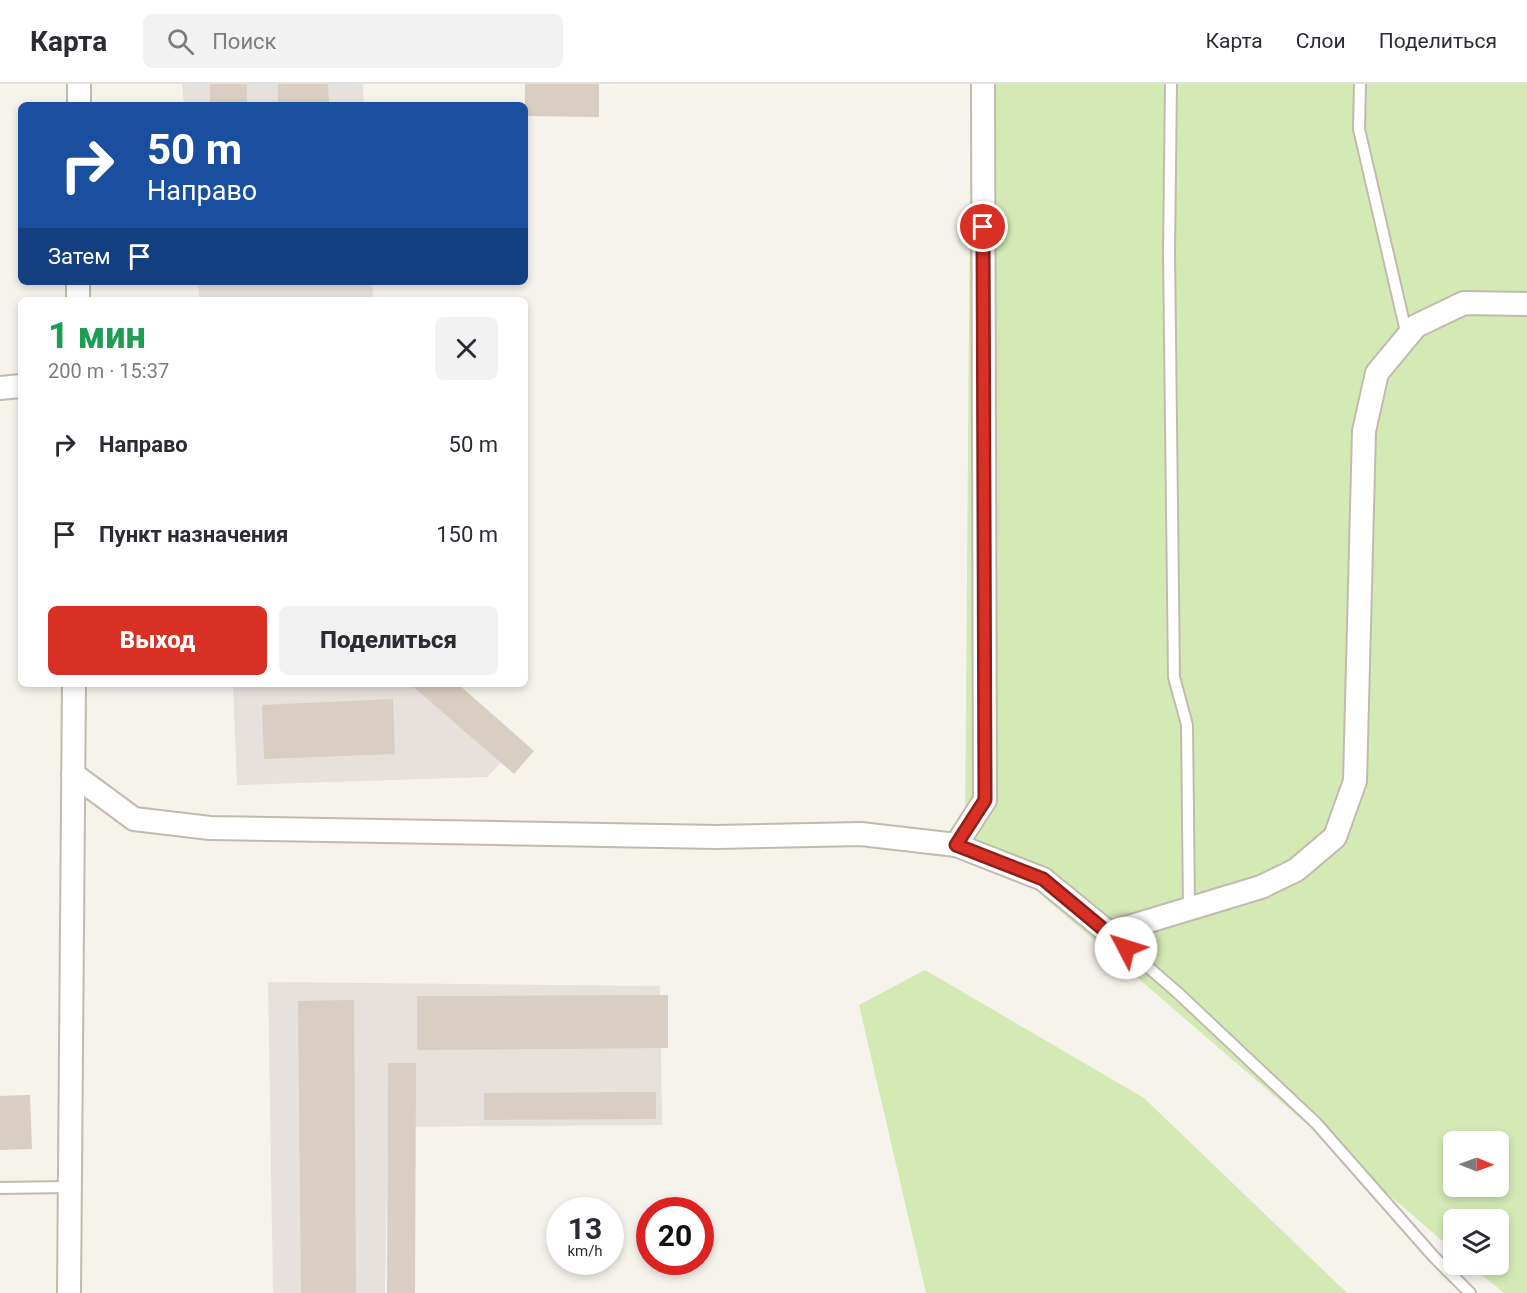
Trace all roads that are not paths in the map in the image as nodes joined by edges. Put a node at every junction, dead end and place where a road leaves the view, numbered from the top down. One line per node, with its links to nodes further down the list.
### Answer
1 (80, 84): 5 (street)
2 (983, 84): 12 (street)
3 (1170, 84): 13 (lane)
4 (1360, 84): 7 (lane)
5 (79, 102)
6 (1527, 304): 7 (street)
7 (1407, 336): 13 (street)
8 (18, 386): 9 (street)
9 (0, 388)
10 (74, 687): 11 (street)
11 (74, 774): 12 (street); 15 (street)
12 (956, 845): 14 (street)
13 (1189, 908): 14 (street)
14 (1109, 933): 18 (lane)
15 (69, 1187): 16 (lane); 17 (street)
16 (0, 1188)
17 (69, 1293)
18 (1470, 1293)

